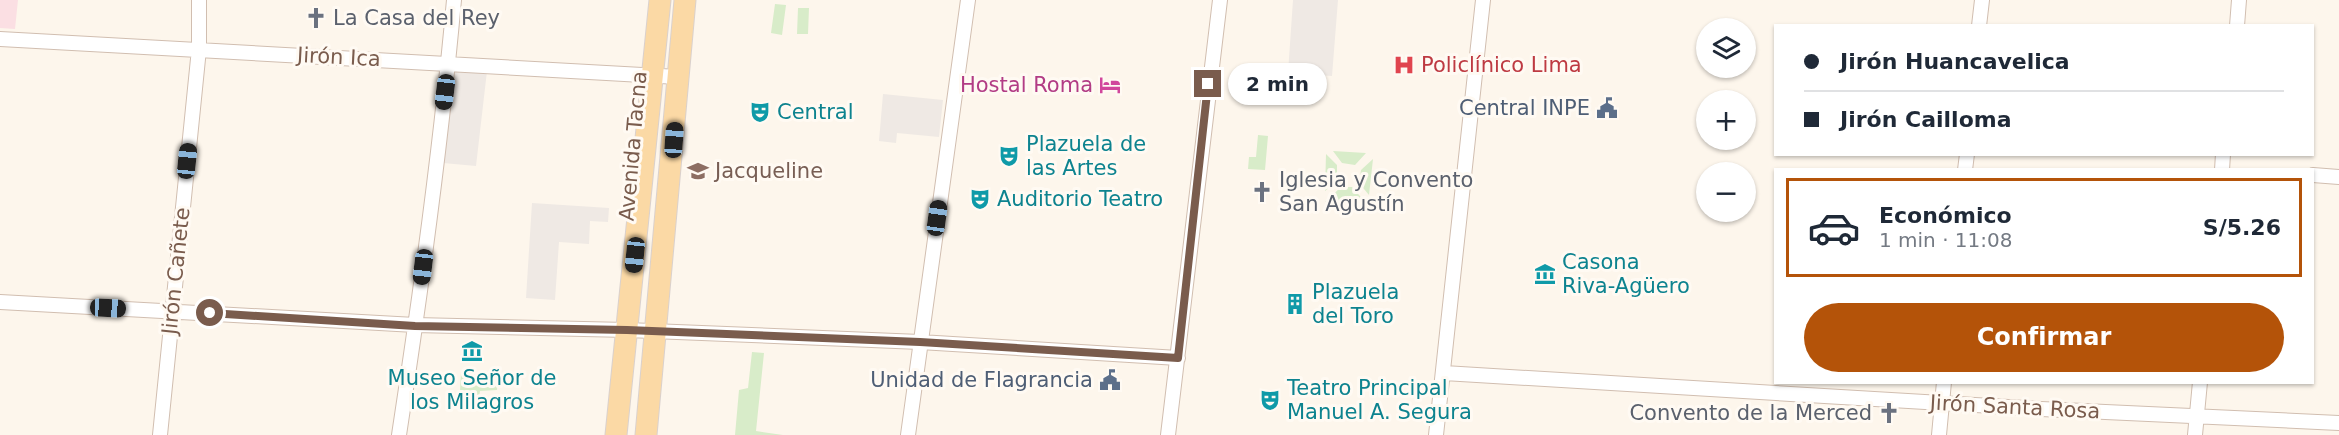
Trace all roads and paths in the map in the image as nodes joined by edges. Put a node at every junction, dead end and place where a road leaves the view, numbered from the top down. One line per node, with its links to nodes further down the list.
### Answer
1 (199, 0): 14 (street, Jirón Cañete)
2 (454, 0): 15 (street)
3 (646, 0): 16 (main road, Avenida Tacna)
4 (660, 0): 16 (main road, Avenida Tacna)
5 (686, 0): 17 (main road, Avenida Tacna)
6 (968, 0): 25 (street)
7 (1220, 0): 26 (street)
8 (1483, 0): 27 (street)
9 (1982, 0): 11 (street)
10 (2239, 0): 12 (street)
11 (1979, 24)
12 (2237, 24)
13 (0, 39): 14 (street, Jirón Ica)
14 (199, 49): 15 (street, Jirón Ica); 21 (street, Jirón Cañete)
15 (448, 63): 16 (street, Jirón Ica); 22 (street)
16 (646, 75): 17 (street, Jirón Ica); 23 (main road, Avenida Tacna)
17 (678, 77): 24 (main road, Avenida Tacna)
18 (2314, 175): 19 (street)
19 (2339, 177)
20 (0, 302): 21 (street)
21 (171, 311): 22 (street); 33 (street, Jirón Cañete)
22 (415, 326): 23 (street); 34 (street)
23 (621, 330): 24 (street); 35 (main road, Avenida Tacna); 36 (main road, Avenida Tacna)
24 (660, 332): 25 (street); 37 (main road, Avenida Tacna)
25 (920, 342): 26 (street); 38 (street)
26 (1178, 358): 39 (street)
27 (1444, 374): 30 (street, Jirón Santa Rosa); 40 (street)
28 (1944, 384): 30 (street)
29 (2200, 384): 31 (street)
30 (1942, 404): 31 (street, Jirón Santa Rosa); 41 (street)
31 (2196, 415): 32 (street, Jirón Santa Rosa); 42 (street)
32 (2339, 423)
33 (160, 435)
34 (399, 435)
35 (605, 435)
36 (616, 435)
37 (646, 435)
38 (908, 435)
39 (1168, 435)
40 (1436, 435)
41 (1939, 435)
42 (2195, 435)

